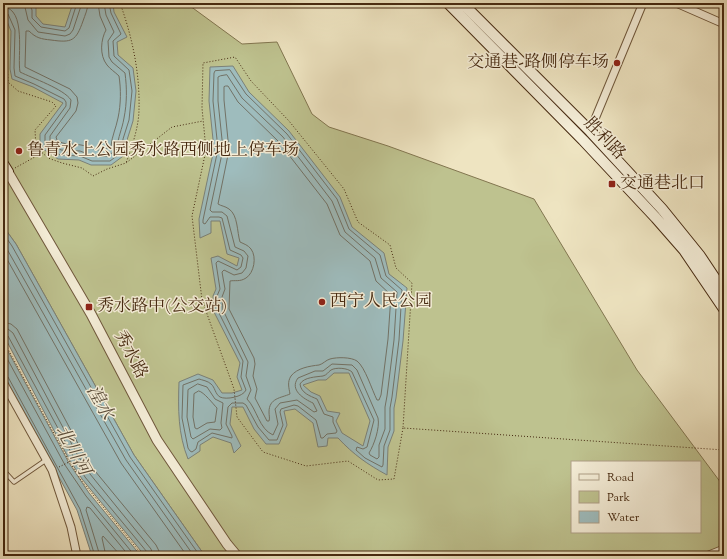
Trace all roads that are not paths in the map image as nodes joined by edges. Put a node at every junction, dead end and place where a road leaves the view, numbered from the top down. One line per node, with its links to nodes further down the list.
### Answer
1 (448, 3): 9 (main road, 胜利路)
2 (462, 3): 6 (main road, 胜利路)
3 (643, 3): 6 (street)
4 (676, 3): 5 (street)
5 (724, 24)
6 (590, 131): 8 (main road, 胜利路)
7 (5, 168): 15 (street, 秀水路)
8 (724, 292)
9 (724, 309)
10 (3, 382): 11 (street)
11 (46, 460): 12 (lane); 14 (street)
12 (3, 470)
13 (724, 550): 16 (street)
14 (78, 556)
15 (237, 556)
16 (709, 556)

